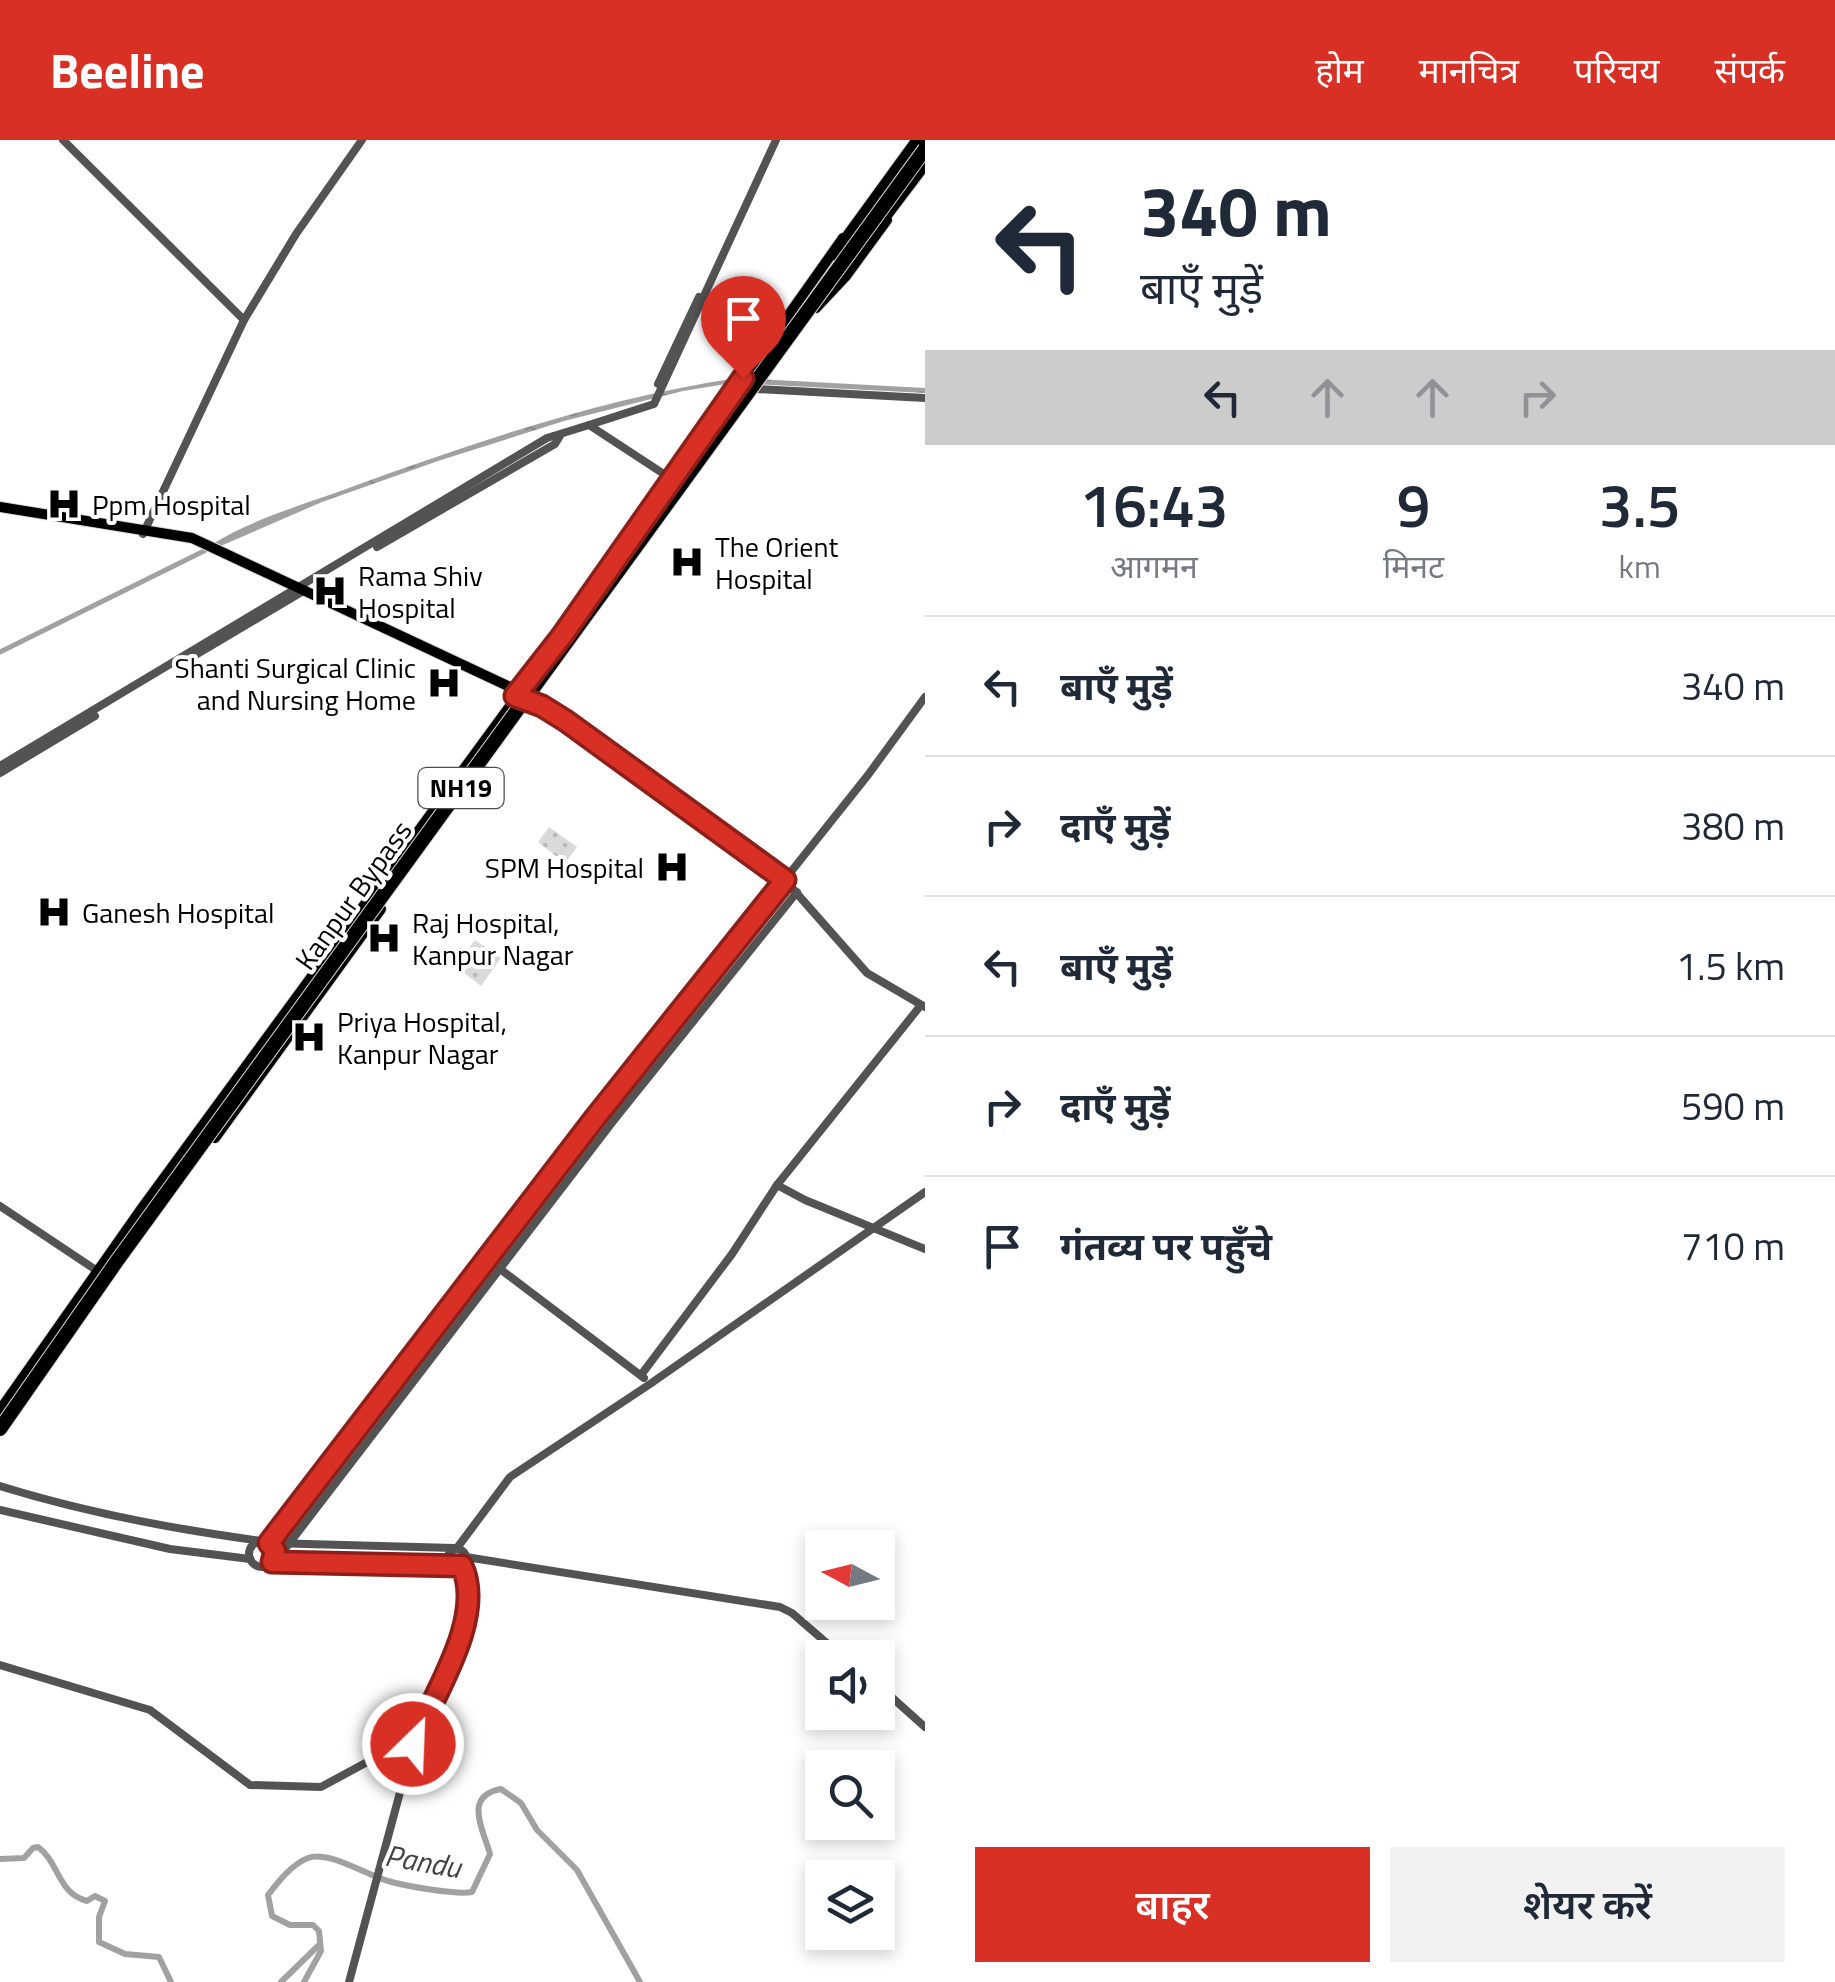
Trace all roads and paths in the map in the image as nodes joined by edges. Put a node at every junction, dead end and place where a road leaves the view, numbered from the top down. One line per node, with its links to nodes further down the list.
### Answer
1 (63, 140): 8 (street)
2 (362, 140): 8 (street)
3 (774, 140): 11 (street)
4 (920, 140): 7 (highway, Kanpur Bypass / NH19, bridge); 7 (highway); 12 (main road)
5 (925, 149): 7 (highway, Kanpur Bypass / NH19, bridge)
6 (922, 168): 7 (highway, bridge); 9 (main road)
7 (840, 261): 34 (highway, Kanpur Bypass / NH19, bridge); 35 (highway, Kanpur Bypass / NH19, bridge)
8 (244, 320): 14 (street)
9 (759, 385): 10 (street); 18 (main road)
10 (925, 398)
11 (589, 425): 12 (street); 15 (street)
12 (670, 478): 16 (main road)
13 (0, 509): 14 (main road)
14 (144, 532): 15 (main road)
15 (300, 590): 16 (main road); 19 (street)
16 (513, 689): 18 (main road); 29 (main road)
17 (925, 696): 20 (street)
18 (531, 700): 20 (street); 30 (main road)
19 (0, 769)
20 (785, 880): 21 (street); 39 (street)
21 (797, 892): 22 (street); 28 (street)
22 (923, 1006): 23 (street)
23 (778, 1186): 26 (street); 31 (street)
24 (925, 1192): 26 (street)
25 (0, 1206): 29 (street)
26 (869, 1231): 27 (street); 32 (street)
27 (925, 1249)
28 (500, 1269): 31 (street); 40 (street)
29 (98, 1270): 30 (street); 33 (main road)
30 (112, 1280): 36 (main road)
31 (641, 1375): 32 (street)
32 (650, 1384): 41 (street)
33 (0, 1410)
34 (0, 1420)
35 (0, 1429)
36 (0, 1440)
37 (0, 1486): 39 (street)
38 (0, 1510): 42 (street)
39 (267, 1542): 40 (street); 42 (street); 44 (street)
40 (289, 1544): 41 (street); 44 (street)
41 (456, 1548): 43 (street); 45 (street)
42 (250, 1558): 44 (street)
43 (464, 1561): 45 (street); 46 (street); 50 (street)
44 (274, 1562): 45 (street)
45 (449, 1564)
46 (822, 1640)
47 (0, 1665): 50 (street)
48 (895, 1701): 49 (street)
49 (925, 1727)
50 (413, 1744): 51 (street)
51 (350, 1982)

